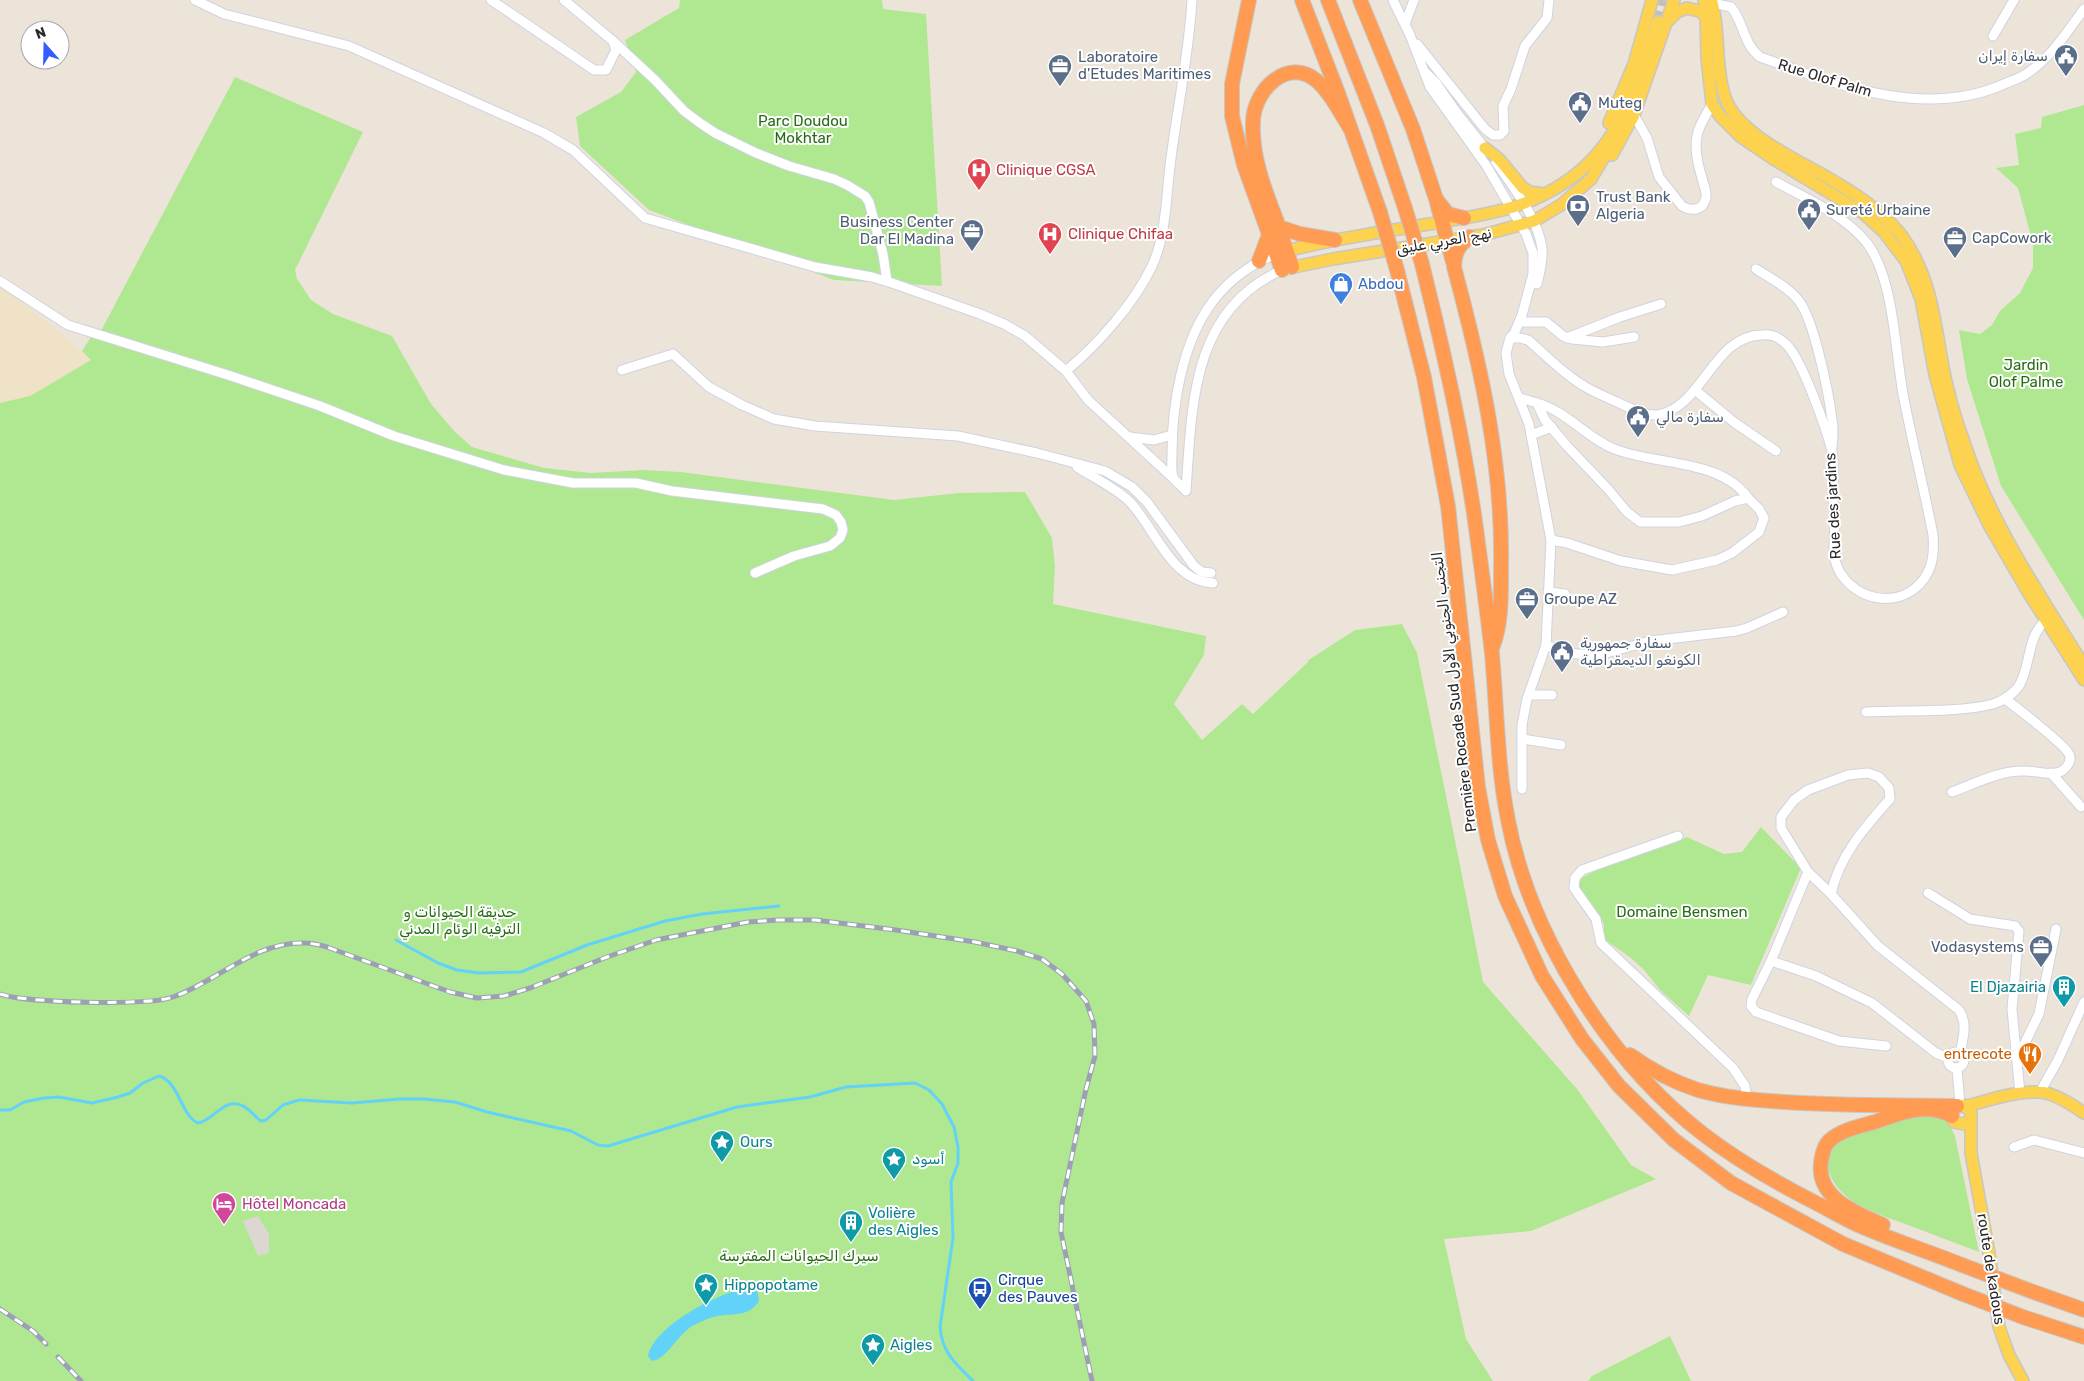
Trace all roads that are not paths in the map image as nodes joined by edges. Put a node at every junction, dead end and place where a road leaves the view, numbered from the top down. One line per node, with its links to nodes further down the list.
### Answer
1 (195, 0): 50 (street)
2 (491, 0): 22 (street)
3 (564, 0): 22 (street)
4 (1192, 0): 57 (street)
5 (1249, 0): 40 (highway)
6 (1302, 0): 27 (highway)
7 (1328, 0): 79 (highway, bridge)
8 (1360, 0): 33 (highway)
9 (1393, 0): 19 (street)
10 (1414, 0): 19 (street)
11 (1549, 0): 20 (street)
12 (1652, 0): 29 (main road, نهج العربي عليق)
13 (1674, 0): 18 (main road, نهج العربي عليق)
14 (2014, 0): 21 (street)
15 (1710, 2): 16 (street, Rue Olof Palm); 17 (main road); 80 (main road)
16 (2084, 9)
17 (1706, 17): 18 (main road); 25 (main road)
18 (1663, 22): 24 (main road); 26 (main road, نهج العربي عليق)
19 (1405, 24): 20 (street)
20 (1410, 35): 23 (street)
21 (1993, 36)
22 (613, 41): 50 (street)
23 (1425, 72): 28 (street); 35 (street)
24 (1630, 99): 29 (main road, نهج العربي عليق); 30 (main road, نهج العربي عليق)
25 (1712, 104): 26 (street); 77 (main road)
26 (1634, 115): 30 (main road, نهج العربي عليق)
27 (1350, 128): 40 (highway); 116 (highway, Première Rocade Sud التجنب الجنوبي الأول, bridge)
28 (1486, 148): 32 (main road); 34 (street)
29 (1582, 169): 32 (main road, نهج العربي عليق)
30 (1592, 179): 37 (main road, نهج العربي عليق)
31 (1776, 182): 66 (street, Rue des jardins)
32 (1546, 194): 34 (main road, نهج العربي عليق)
33 (1436, 199): 36 (highway); 38 (highway)
34 (1523, 204): 35 (main road, نهج العربي عليق); 37 (street)
35 (1510, 208): 36 (main road, نهج العربي عليق); 39 (street)
36 (1464, 218): 38 (main road, نهج العربي عليق)
37 (1534, 221): 39 (main road, نهج العربي عليق); 52 (street)
38 (1442, 222): 42 (main road, نهج العربي عليق); 43 (highway)
39 (1521, 226): 41 (main road, نهج العربي عليق); 52 (street)
40 (1274, 230): 42 (highway); 44 (highway); 45 (highway)
41 (1470, 237): 43 (main road, نهج العربي عليق); 46 (highway)
42 (1335, 240): 44 (main road, نهج العربي عليق)
43 (1448, 241): 46 (highway); 47 (main road, نهج العربي عليق)
44 (1281, 252): 45 (street); 47 (highway)
45 (1259, 261): 62 (street)
46 (1454, 267): 79 (highway)
47 (1287, 268): 68 (street)
48 (1756, 269): 66 (street)
49 (0, 281): 71 (street)
50 (887, 281): 57 (street)
51 (1661, 304): 55 (street)
52 (1521, 319): 54 (street); 55 (street)
53 (1634, 337): 55 (street)
54 (1510, 338): 58 (street, Rue des jardins); 59 (street)
55 (1566, 338)
56 (622, 370): 67 (street)
57 (1066, 371): 64 (street)
58 (1695, 390): 65 (street); 66 (street, Rue des jardins)
59 (1520, 398): 60 (street); 63 (street)
60 (1537, 403): 61 (street); 69 (street)
61 (1552, 427): 63 (street); 69 (street)
62 (1172, 435): 64 (street); 68 (street)
63 (1531, 435): 70 (street)
64 (1130, 437): 68 (street)
65 (1776, 451)
66 (1832, 451)
67 (1071, 463): 72 (street); 73 (street)
68 (1173, 478)
69 (1748, 498): 70 (street)
70 (1551, 540): 74 (street)
71 (755, 573)
72 (1211, 573)
73 (1213, 583)
74 (1548, 592): 75 (street); 78 (street)
75 (1566, 594)
76 (1782, 612): 78 (street)
77 (2045, 621): 81 (main road); 84 (street)
78 (1546, 645): 82 (street)
79 (1492, 651): 101 (highway)
80 (2084, 666)
81 (2084, 680)
82 (1529, 695): 83 (street); 86 (street)
83 (1552, 695)
84 (2005, 699): 85 (street); 88 (street)
85 (1866, 712)
86 (1522, 739): 87 (street); 89 (street)
87 (1561, 745)
88 (2051, 773): 90 (street); 91 (street)
89 (1522, 789)
90 (1952, 792)
91 (2081, 807)
92 (1678, 836): 109 (street)
93 (1808, 872): 95 (street); 95 (street); 97 (street)
94 (1928, 893): 105 (street)
95 (1831, 894): 103 (street)
96 (2056, 929): 105 (street)
97 (1771, 961): 102 (street); 104 (street)
98 (2084, 1002): 99 (street)
99 (2075, 1022): 100 (street); 107 (street)
100 (2084, 1026)
101 (1614, 1045): 109 (highway); 114 (highway)
102 (1886, 1046)
103 (1960, 1053): 104 (street); 106 (street)
104 (1948, 1058): 106 (street)
105 (2018, 1058): 108 (street)
106 (1956, 1068): 110 (street)
107 (2040, 1092): 108 (main road); 111 (main road)
108 (2020, 1094): 110 (main road)
109 (1747, 1099): 110 (highway)
110 (1962, 1113): 114 (highway); 117 (main road, route de kadous)
111 (2084, 1113)
112 (2014, 1147): 113 (street)
113 (2084, 1153)
114 (1962, 1264): 115 (highway, bridge)
115 (2084, 1310)
116 (2084, 1337)
117 (2023, 1381)

